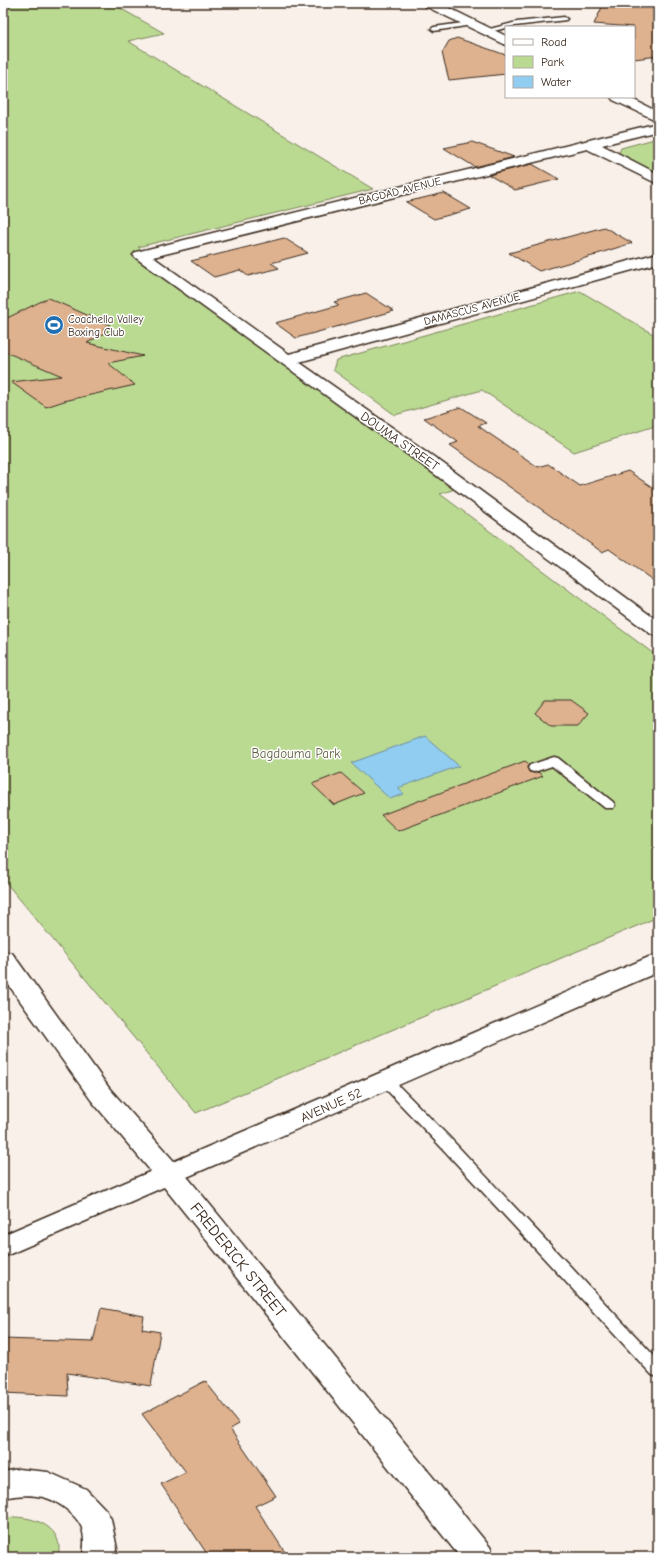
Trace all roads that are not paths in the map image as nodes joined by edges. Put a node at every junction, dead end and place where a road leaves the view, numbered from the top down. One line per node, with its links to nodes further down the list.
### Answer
1 (429, 3): 8 (street)
2 (564, 19): 3 (lane)
3 (527, 23): 4 (lane); 5 (lane)
4 (514, 26)
5 (520, 26)
6 (505, 28): 8 (lane)
7 (505, 29): 8 (lane)
8 (487, 32): 9 (street)
9 (505, 41)
10 (620, 98): 11 (street)
11 (658, 117)
12 (658, 127): 13 (street, BAGDAD AVENUE)
13 (589, 144): 14 (street); 15 (street, BAGDAD AVENUE)
14 (658, 180)
15 (141, 255): 17 (street, DOUMA STREET)
16 (658, 258): 17 (street, DAMASCUS AVENUE)
17 (286, 360): 18 (street, DOUMA STREET)
18 (658, 630)
19 (534, 768): 20 (lane)
20 (609, 805)
21 (3, 959): 24 (street, FREDERICK STREET)
22 (658, 963): 23 (street, AVENUE 52)
23 (386, 1081): 24 (street, AVENUE 52); 26 (lane)
24 (170, 1175): 25 (street, AVENUE 52); 29 (street, FREDERICK STREET)
25 (3, 1247)
26 (658, 1371)
27 (3, 1485): 28 (street)
28 (98, 1557)
29 (479, 1557)

